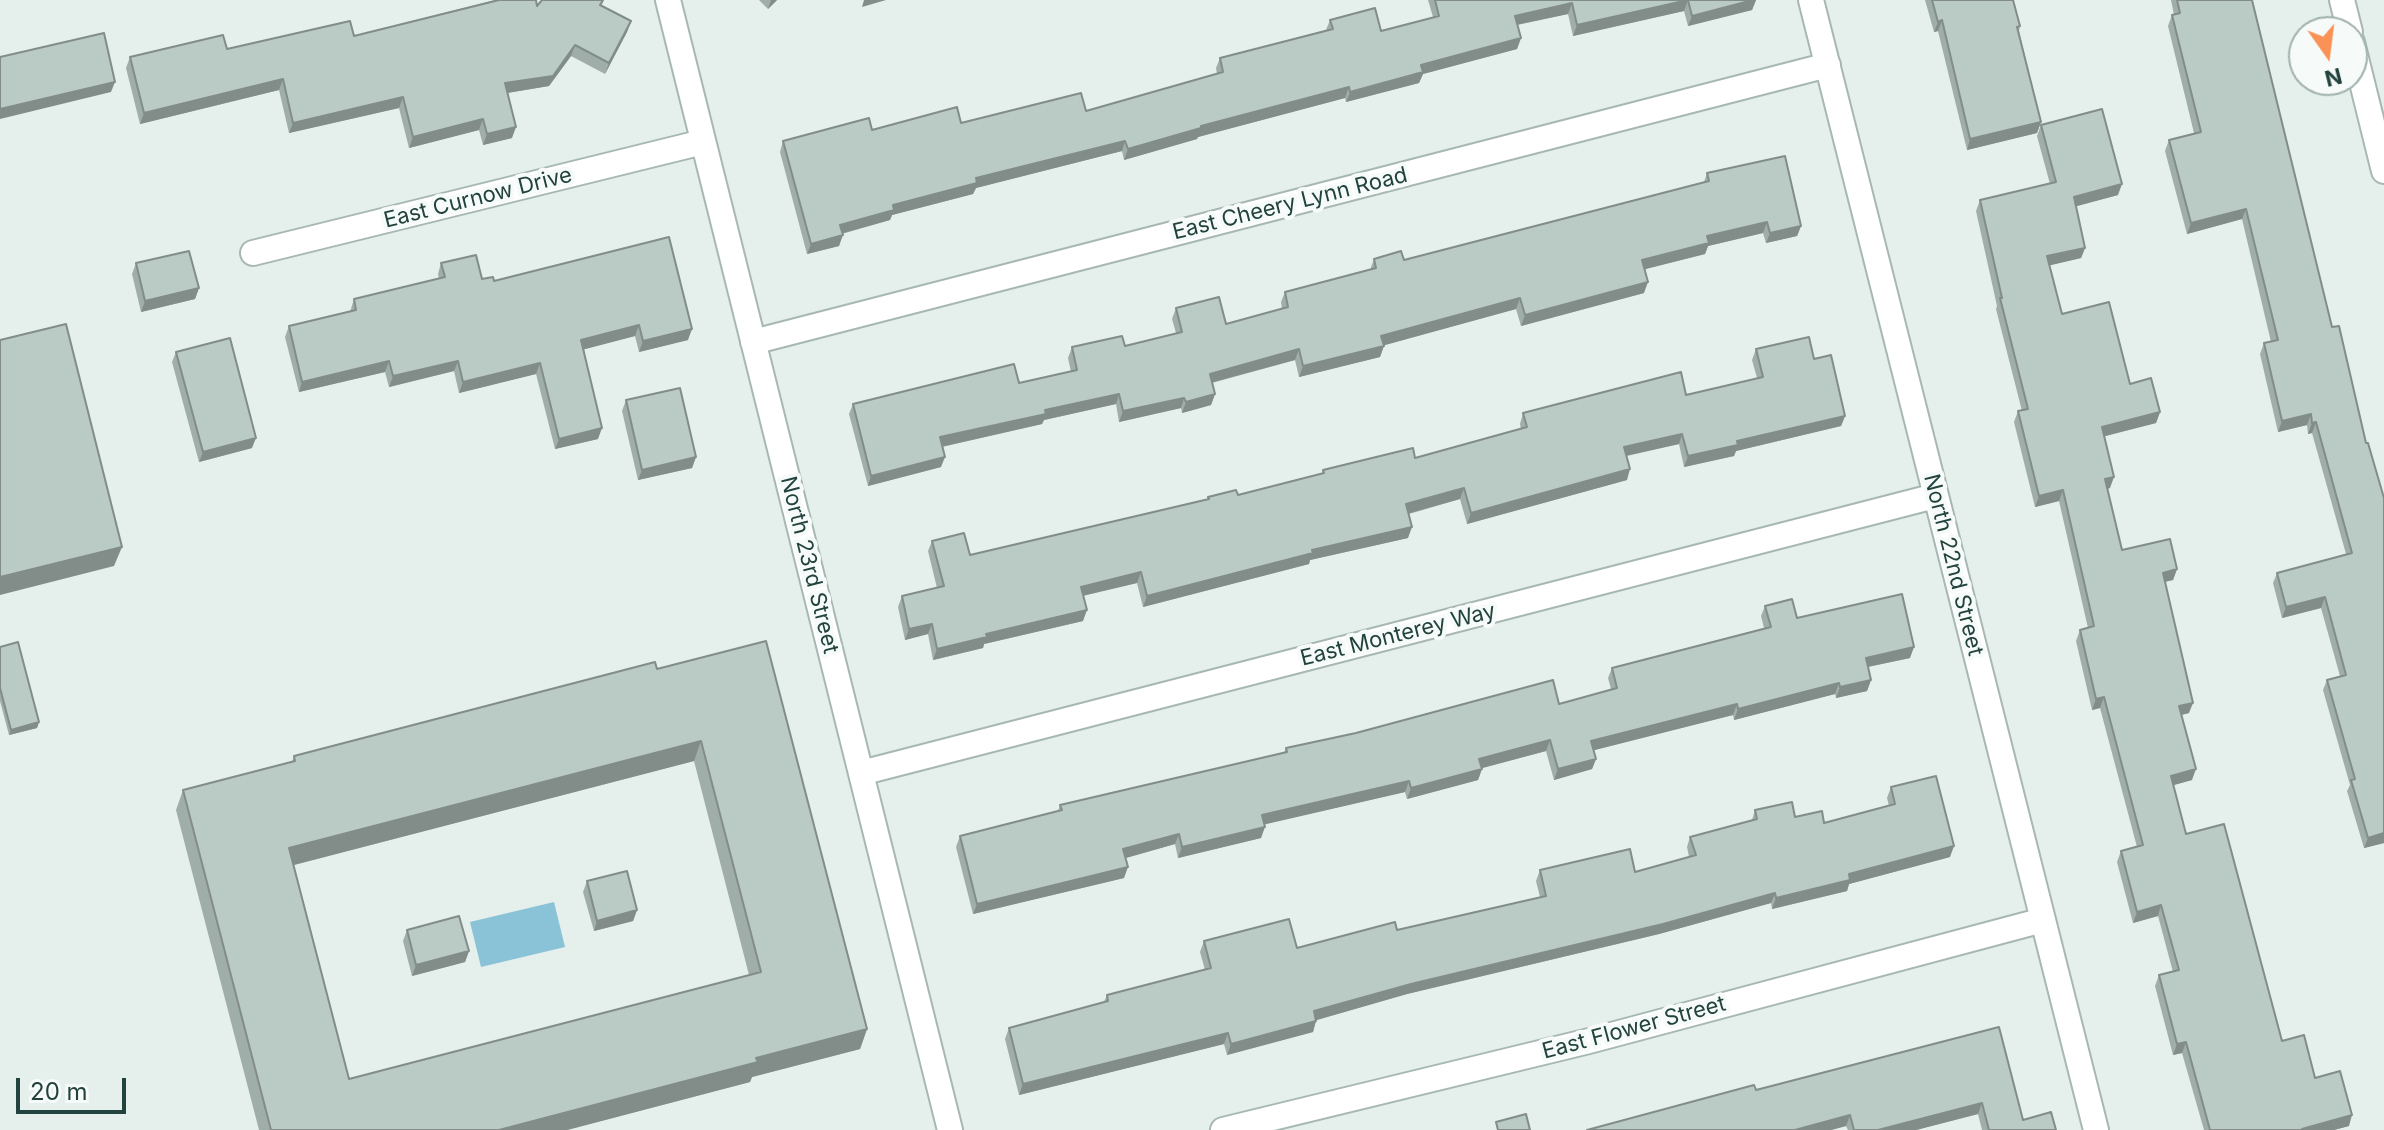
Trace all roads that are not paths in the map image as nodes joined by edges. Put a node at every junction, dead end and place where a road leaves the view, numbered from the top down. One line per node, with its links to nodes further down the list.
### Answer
1 (668, 0): 5 (street, North 23rd Street)
2 (1811, 0): 3 (street, North 22nd Street)
3 (1828, 65): 8 (street, East Cheery Lynn Road); 9 (street, North 22nd Street)
4 (2365, 96): 6 (street)
5 (703, 142): 7 (street, East Curnow Drive); 8 (street, North 23rd Street)
6 (2384, 171)
7 (253, 253)
8 (753, 342): 10 (street, North 23rd Street)
9 (1935, 496): 10 (street, East Monterey Way); 11 (street, North 22nd Street)
10 (861, 773): 12 (street, North 23rd Street)
11 (2043, 920): 13 (street, East Flower Street); 14 (street, North 22nd Street)
12 (950, 1130)
13 (1223, 1130)
14 (2096, 1130)

